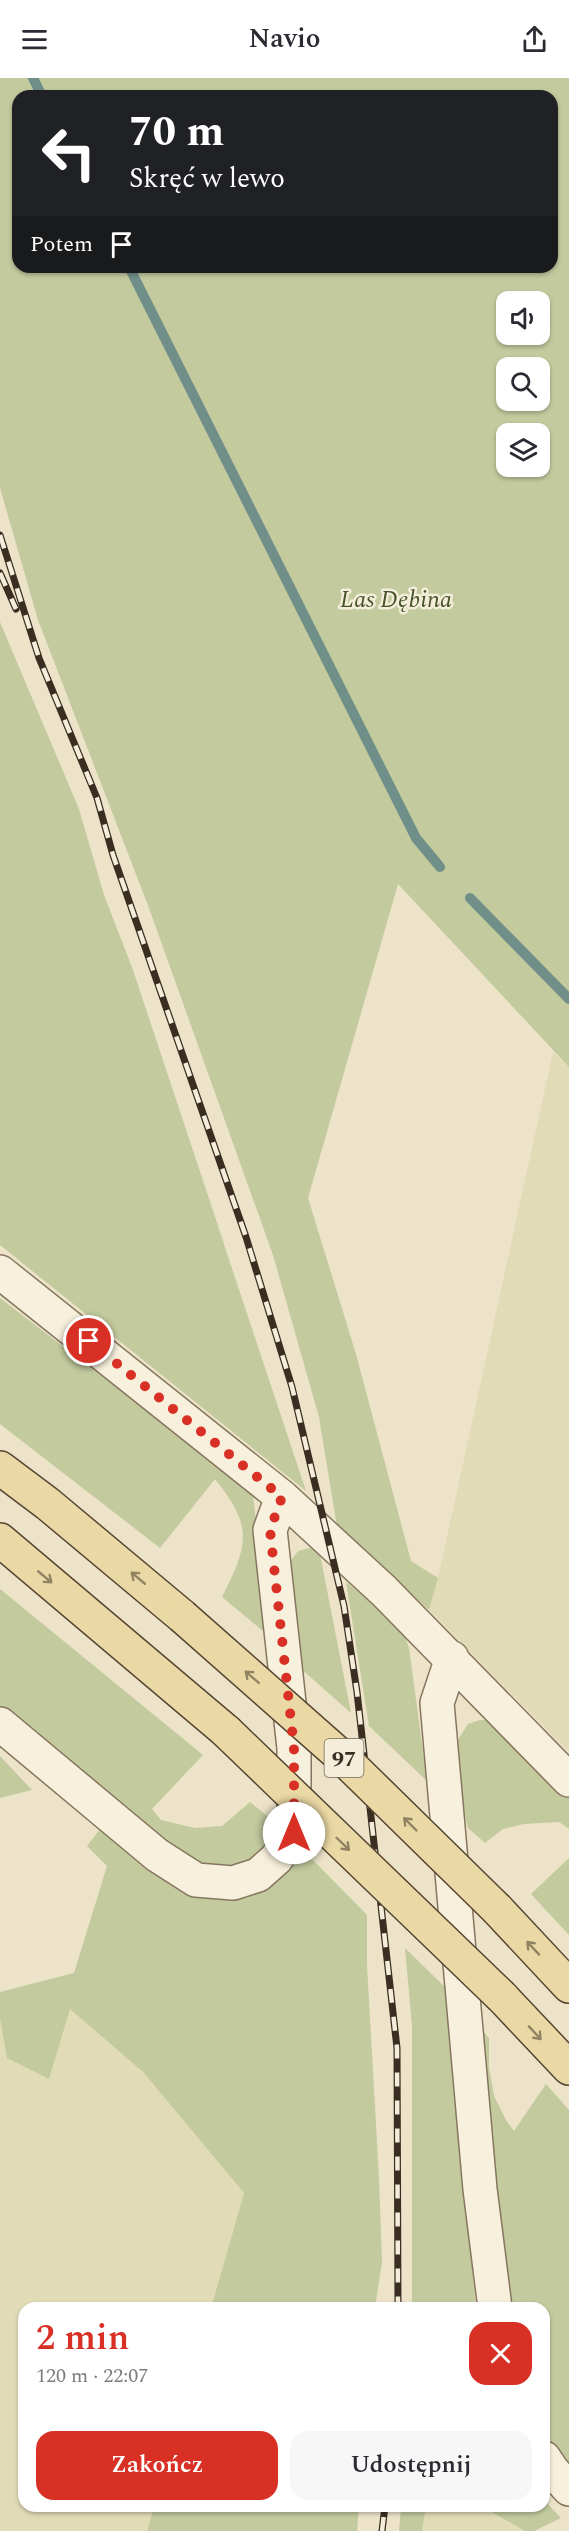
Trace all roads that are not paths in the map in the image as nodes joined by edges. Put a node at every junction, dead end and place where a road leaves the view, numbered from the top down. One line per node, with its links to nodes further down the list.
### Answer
1 (0, 1272): 3 (street)
2 (0, 1468): 8 (main road, 97, one-way to 2, bridge)
3 (282, 1497): 5 (street); 6 (street)
4 (0, 1540): 9 (main road, 97, one-way to 9, bridge)
5 (452, 1658): 7 (street); 10 (street)
6 (0, 1724)
7 (569, 1780)
8 (569, 1986)
9 (569, 2068)
10 (494, 2302)
11 (550, 2467): 12 (street)
12 (569, 2489)

